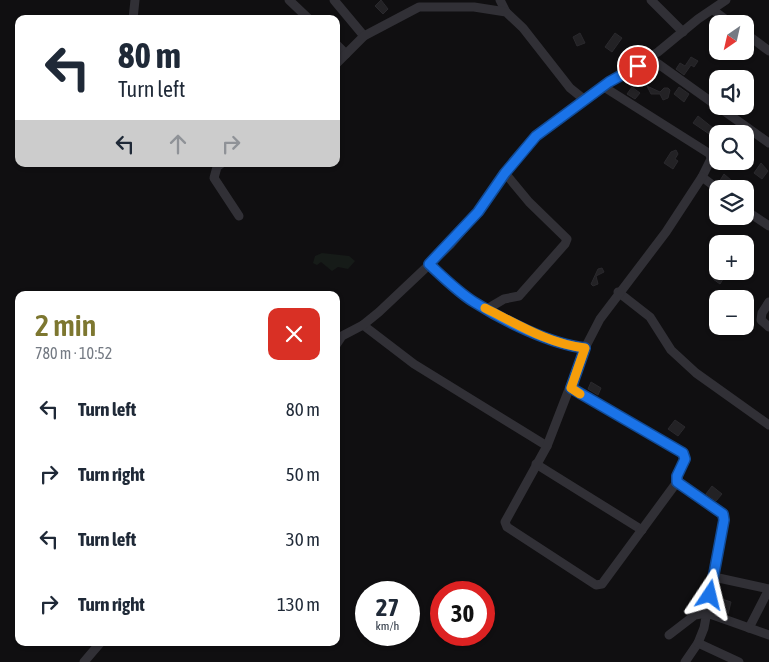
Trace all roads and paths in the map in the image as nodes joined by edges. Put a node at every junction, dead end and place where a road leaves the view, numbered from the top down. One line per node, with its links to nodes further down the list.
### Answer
1 (135, 0): 10 (street)
2 (289, 0): 11 (street)
3 (334, 0): 14 (street)
4 (500, 0): 9 (street)
5 (651, 0): 13 (street)
6 (726, 0): 8 (street)
7 (429, 3): 9 (street); 14 (street)
8 (713, 10): 12 (street); 13 (street)
9 (506, 12): 22 (street)
10 (133, 15)
11 (305, 15)
12 (720, 15)
13 (683, 32): 19 (street)
14 (364, 36): 18 (street)
15 (754, 40): 17 (street)
16 (340, 48): 18 (street)
17 (769, 51)
18 (346, 54): 20 (street)
19 (650, 58): 21 (street); 23 (street)
20 (340, 60)
21 (604, 87): 22 (street); 26 (street)
22 (585, 100): 25 (street)
23 (769, 143)
24 (217, 167): 28 (street)
25 (505, 173): 31 (street); 34 (street)
26 (702, 178): 27 (street); 32 (street)
27 (709, 183)
28 (239, 216)
29 (754, 216): 30 (street)
30 (769, 226)
31 (429, 264): 34 (street); 35 (street)
32 (618, 292): 38 (street); 40 (street)
33 (769, 302): 36 (street)
34 (487, 309): 38 (street)
35 (363, 325): 37 (street); 41 (street)
36 (769, 327)
37 (340, 339)
38 (585, 348): 39 (street)
39 (571, 388): 41 (street); 43 (street)
40 (769, 425)
41 (547, 446): 42 (street)
42 (536, 464): 44 (street); 44 (street)
43 (677, 482): 44 (street); 45 (street)
44 (642, 530)
45 (714, 577): 46 (street); 47 (street)
46 (769, 589): 48 (street)
47 (707, 613): 48 (street); 49 (street); 51 (street)
48 (750, 628): 50 (street)
49 (668, 635)
50 (769, 635)
51 (698, 643): 54 (street); 55 (street)
52 (98, 646): 53 (street)
53 (84, 662)
54 (685, 662)
55 (740, 662)

